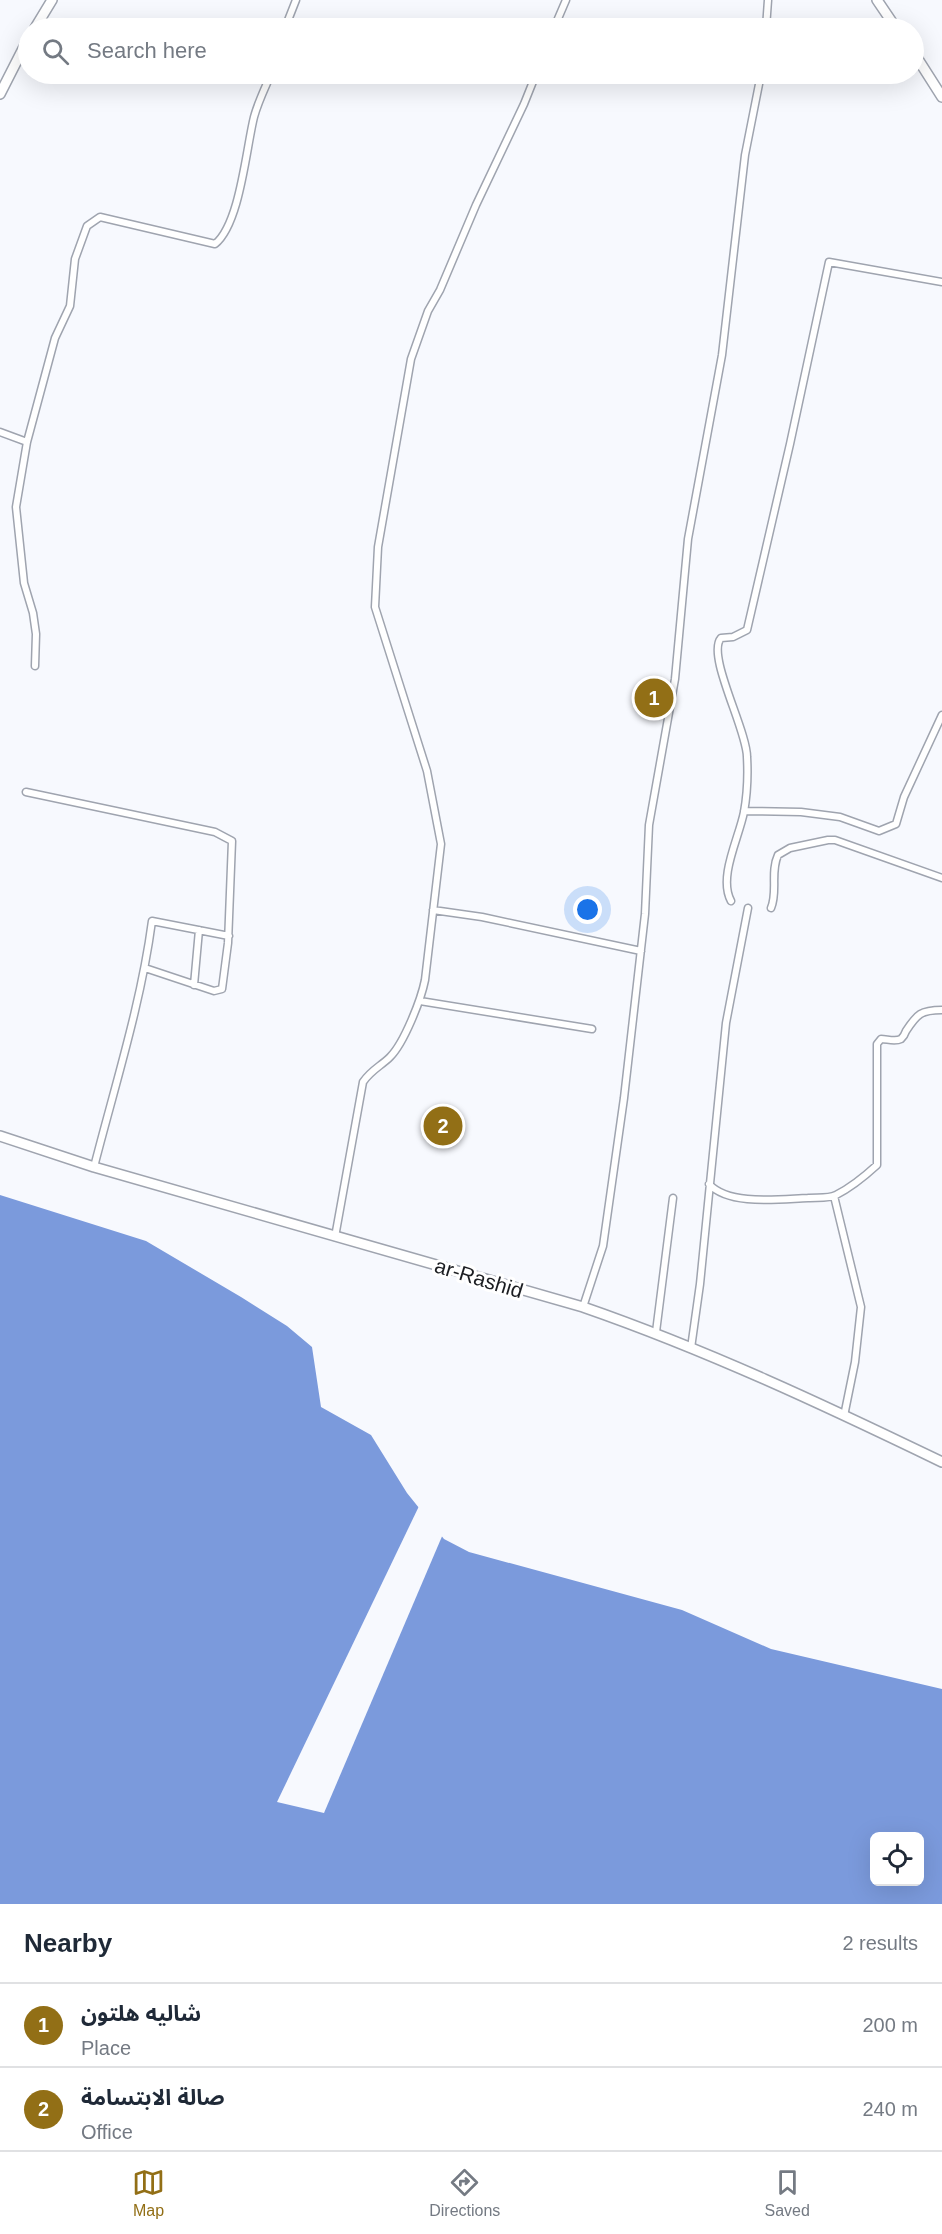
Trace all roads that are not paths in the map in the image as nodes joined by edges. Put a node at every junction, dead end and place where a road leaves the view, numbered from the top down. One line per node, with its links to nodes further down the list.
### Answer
1 (52, 0): 6 (main road)
2 (296, 0): 7 (street)
3 (566, 0): 8 (street)
4 (768, 0): 9 (street)
5 (877, 0): 10 (main road)
6 (41, 18)
7 (289, 18)
8 (558, 18)
9 (767, 18)
10 (889, 18)
11 (18, 59): 16 (main road)
12 (924, 69): 17 (main road)
13 (267, 84): 20 (street)
14 (532, 84): 29 (street)
15 (759, 84): 32 (street)
16 (0, 94)
17 (942, 97)
18 (942, 282): 24 (street)
19 (0, 432): 20 (street)
20 (27, 442): 21 (street)
21 (35, 666)
22 (942, 715): 24 (street)
23 (26, 792): 31 (street)
24 (744, 811): 26 (street)
25 (942, 878): 28 (street)
26 (731, 901)
27 (748, 908): 40 (street)
28 (771, 908)
29 (433, 910): 32 (street); 35 (street)
30 (199, 930): 31 (street); 33 (street); 34 (street)
31 (229, 936): 34 (street)
32 (641, 951): 44 (street)
33 (145, 969): 34 (street); 39 (street)
34 (194, 985)
35 (420, 1001): 37 (street); 43 (street)
36 (942, 1010): 41 (street)
37 (592, 1029)
38 (0, 1136): 39 (main road, ar-Rashid)
39 (94, 1167): 43 (main road, ar-Rashid)
40 (709, 1184): 41 (street); 46 (street)
41 (834, 1196): 47 (street)
42 (673, 1198): 45 (street)
43 (335, 1237): 44 (main road, ar-Rashid)
44 (584, 1307): 45 (main road, ar-Rashid)
45 (656, 1332): 46 (main road, ar-Rashid)
46 (691, 1348): 47 (main road, ar-Rashid)
47 (844, 1416): 48 (main road, ar-Rashid)
48 (942, 1462)

